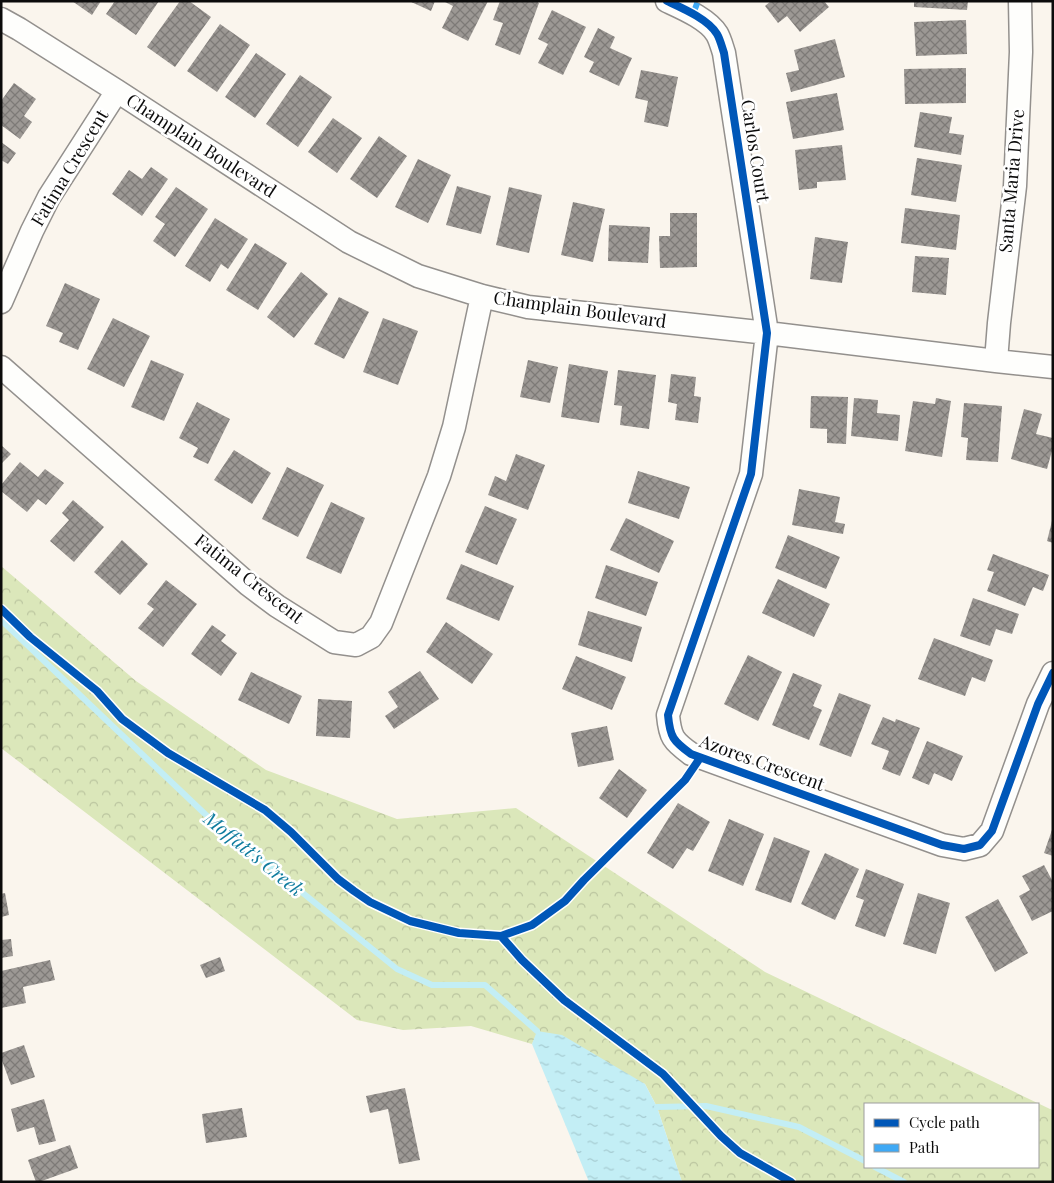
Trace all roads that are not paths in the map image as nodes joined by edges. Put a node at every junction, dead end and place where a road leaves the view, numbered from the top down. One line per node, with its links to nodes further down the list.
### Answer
1 (667, 1): 7 (street, Carlos Court)
2 (1020, 1): 8 (street, Santa Maria Drive)
3 (1, 19): 4 (street, Champlain Boulevard)
4 (118, 91): 5 (street, Champlain Boulevard); 6 (street, Fatima Crescent)
5 (482, 296): 7 (street, Champlain Boulevard); 9 (street, Fatima Crescent)
6 (1, 302)
7 (767, 333): 8 (street, Champlain Boulevard); 11 (street, Azores Crescent)
8 (996, 361): 10 (street, Champlain Boulevard)
9 (1, 367)
10 (1053, 367)
11 (1053, 673)

